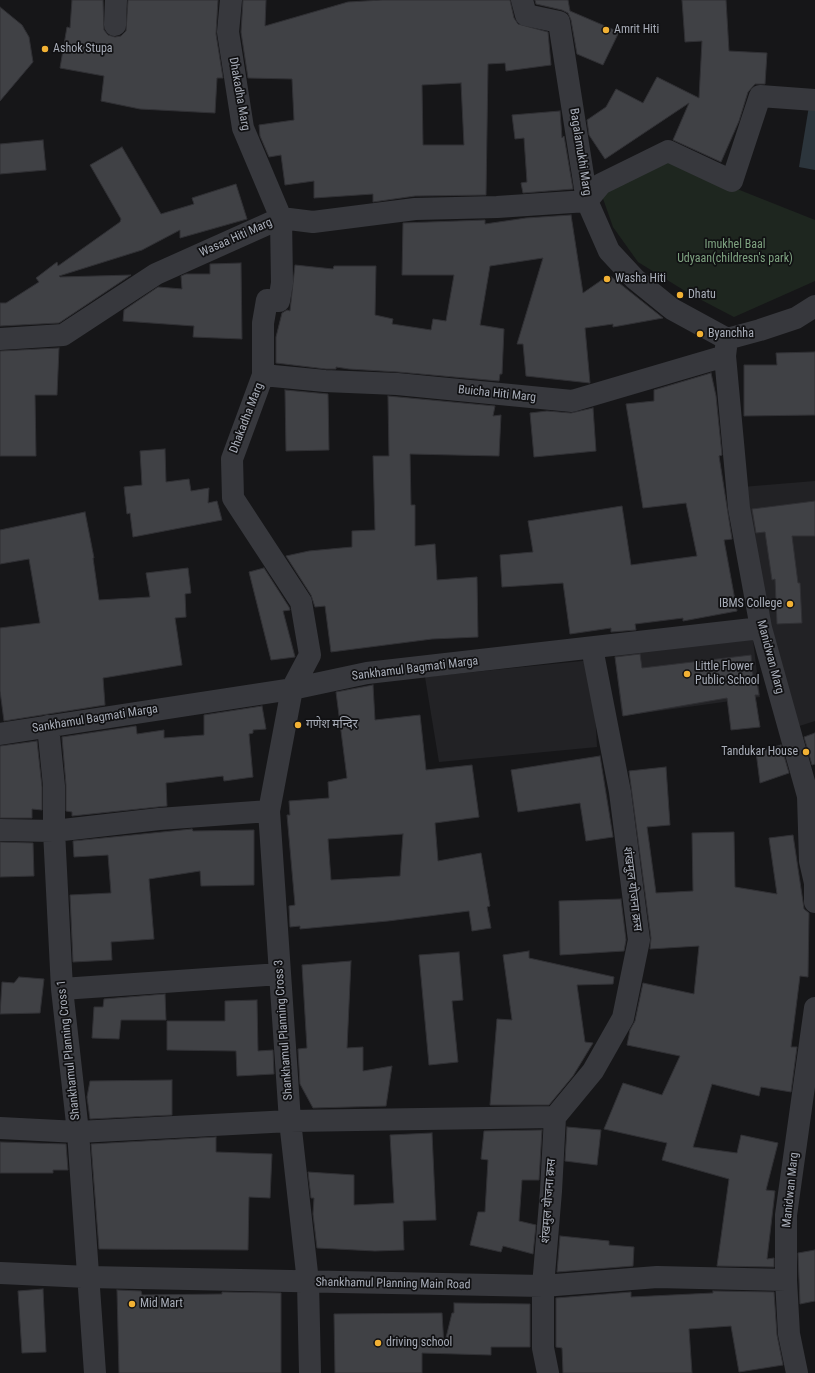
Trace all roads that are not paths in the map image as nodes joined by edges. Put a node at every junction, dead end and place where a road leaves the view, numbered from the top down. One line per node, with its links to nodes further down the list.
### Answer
1 (116, 0): 4 (street)
2 (231, 0): 7 (street, Dhakadha Marg)
3 (522, 0): 6 (street, Bagalamukhi Marg)
4 (115, 25)
5 (815, 100): 6 (street)
6 (587, 201): 7 (street, Wasaa Hiti Marg); 10 (street, Bagalamukhi Marg)
7 (281, 218): 9 (street, Wasaa Hiti Marg); 11 (street, Dhakadha Marg)
8 (815, 306): 10 (street, Buicha Hiti Marg)
9 (0, 339)
10 (726, 347): 11 (street, Buicha Hiti Marg); 12 (street, Manidwan Marg)
11 (263, 375): 14 (street, Dhakadha Marg)
12 (762, 628): 13 (street, Sankhamul Bagmati Marga); 17 (street, Manidwan Marg)
13 (592, 648): 14 (street, Sankhamul Bagmati Marga); 26 (street, शंखमुल योजना क्रस)
14 (292, 689): 15 (street, Sankhamul Bagmati Marga); 18 (street, Shankhamul Planning Cross 3)
15 (48, 726): 16 (street, Sankhamul Bagmati Marga); 20 (street, Shankhamul Planning Cross 1)
16 (0, 734)
17 (811, 795): 21 (street, Manidwan Marg)
18 (269, 811): 20 (street); 23 (street, Shankhamul Planning Cross 3)
19 (0, 830): 20 (street)
20 (54, 831): 24 (street, Shankhamul Planning Cross 1)
21 (812, 861): 22 (street, Manidwan Marg)
22 (815, 902)
23 (280, 974): 24 (street); 27 (street, Shankhamul Planning Cross 3)
24 (62, 989): 29 (street, Shankhamul Planning Cross 1)
25 (815, 1008): 32 (street, Manidwan Marg)
26 (554, 1117): 27 (street); 34 (street, शंखमुल योजना क्रस)
27 (290, 1121): 29 (street); 33 (street, Shankhamul Planning Cross 3)
28 (0, 1128): 29 (street)
29 (78, 1132): 31 (street, Shankhamul Planning Cross 1)
30 (0, 1273): 31 (street, Shankhamul Planning Main Road)
31 (88, 1277): 33 (street, Shankhamul Planning Main Road); 35 (street, Shankhamul Planning Cross 1)
32 (786, 1280): 34 (street, Shankhamul Planning Main Road); 38 (street, Manidwan Marg)
33 (308, 1282): 34 (street, Shankhamul Planning Main Road); 36 (street, Shankhamul Planning Cross 3)
34 (542, 1286): 37 (street, शंखमुल योजना क्रस)
35 (95, 1373)
36 (310, 1373)
37 (548, 1373)
38 (797, 1373)

